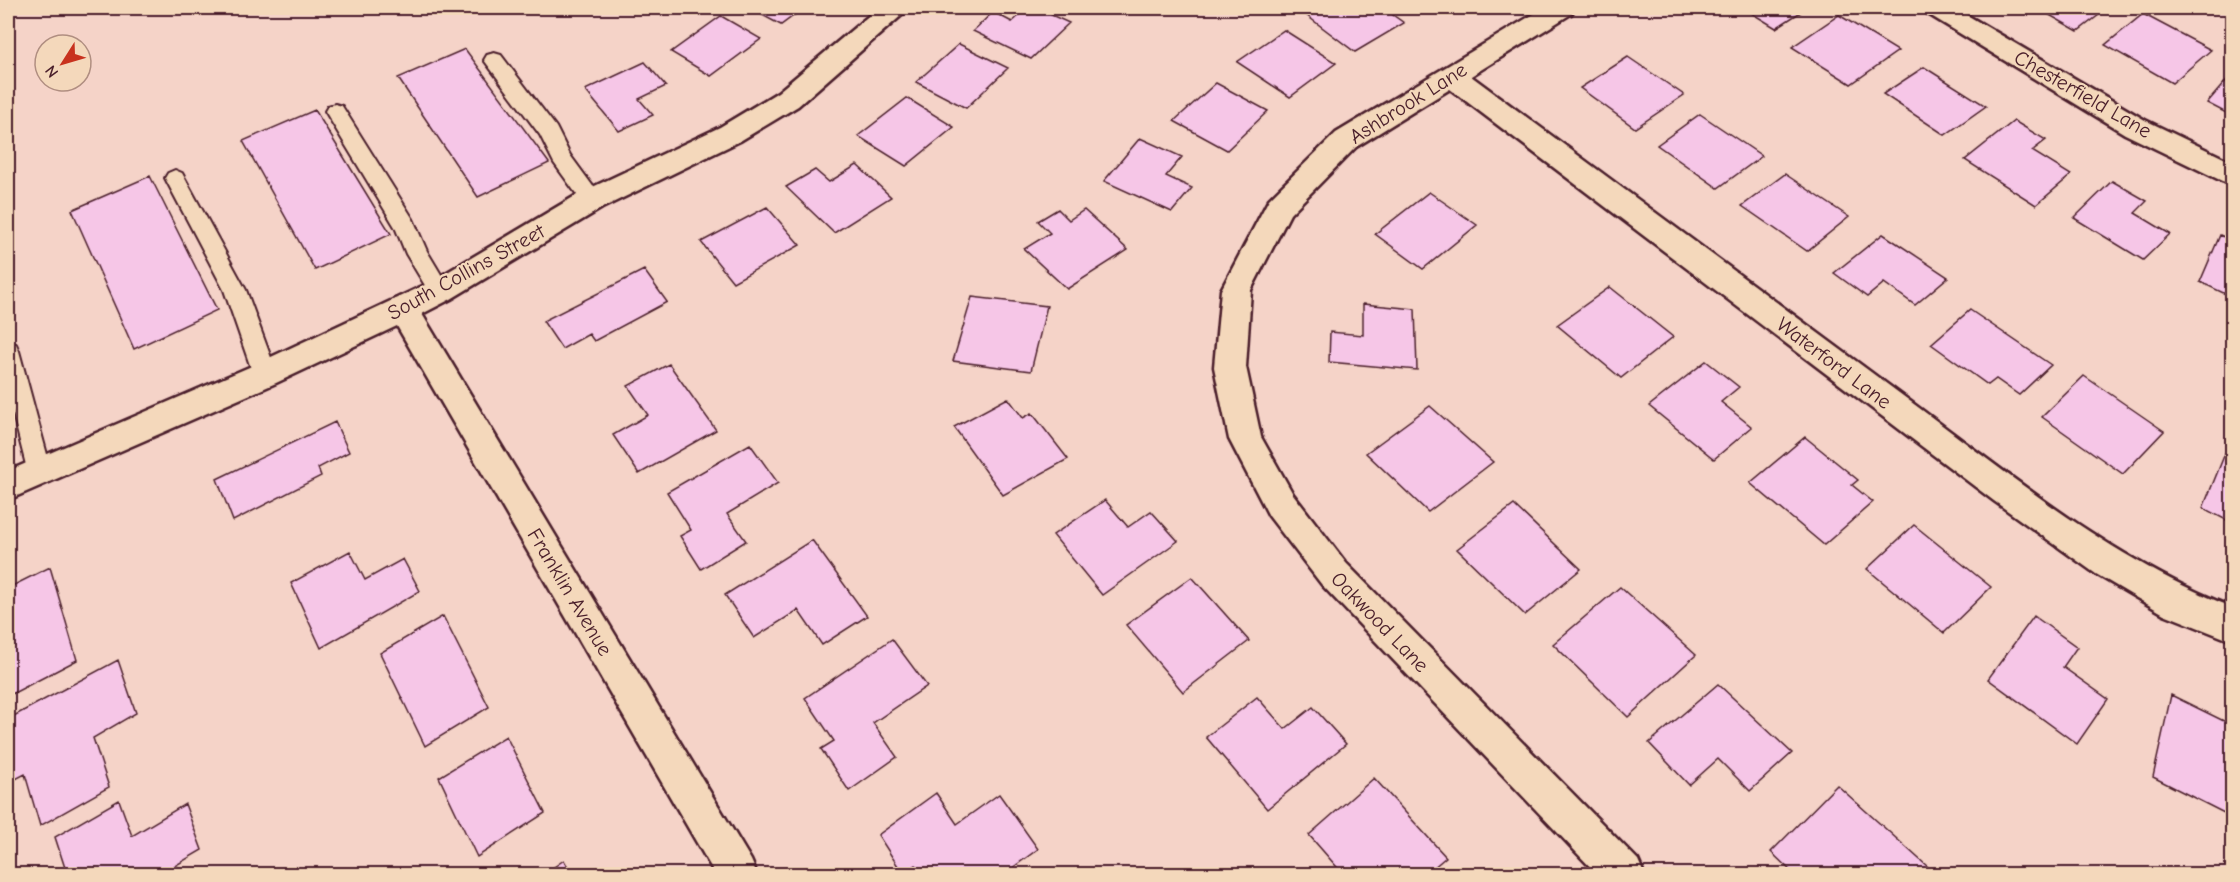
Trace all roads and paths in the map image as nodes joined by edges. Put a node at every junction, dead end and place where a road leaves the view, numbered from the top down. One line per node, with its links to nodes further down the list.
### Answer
1 (894, 8): 9 (street, South Collins Street)
2 (1562, 8): 5 (street, Ashbrook Lane)
3 (1936, 8): 7 (street, Chesterfield Lane)
4 (494, 60): 9 (lane)
5 (1452, 76): 12 (street, Ashbrook Lane); 17 (street, Waterford Lane)
6 (335, 111): 10 (lane)
7 (2232, 174)
8 (176, 178): 14 (lane)
9 (592, 200): 10 (street, South Collins Street)
10 (440, 291): 11 (street, South Collins Street)
11 (403, 309): 14 (street, South Collins Street); 18 (street, Franklin Avenue)
12 (1234, 318): 19 (street, Oakwood Lane)
13 (8, 351): 15 (lane)
14 (265, 374): 15 (street, South Collins Street)
15 (40, 473): 16 (street, South Collins Street)
16 (8, 486)
17 (2232, 624)
18 (737, 874)
19 (1624, 874)

